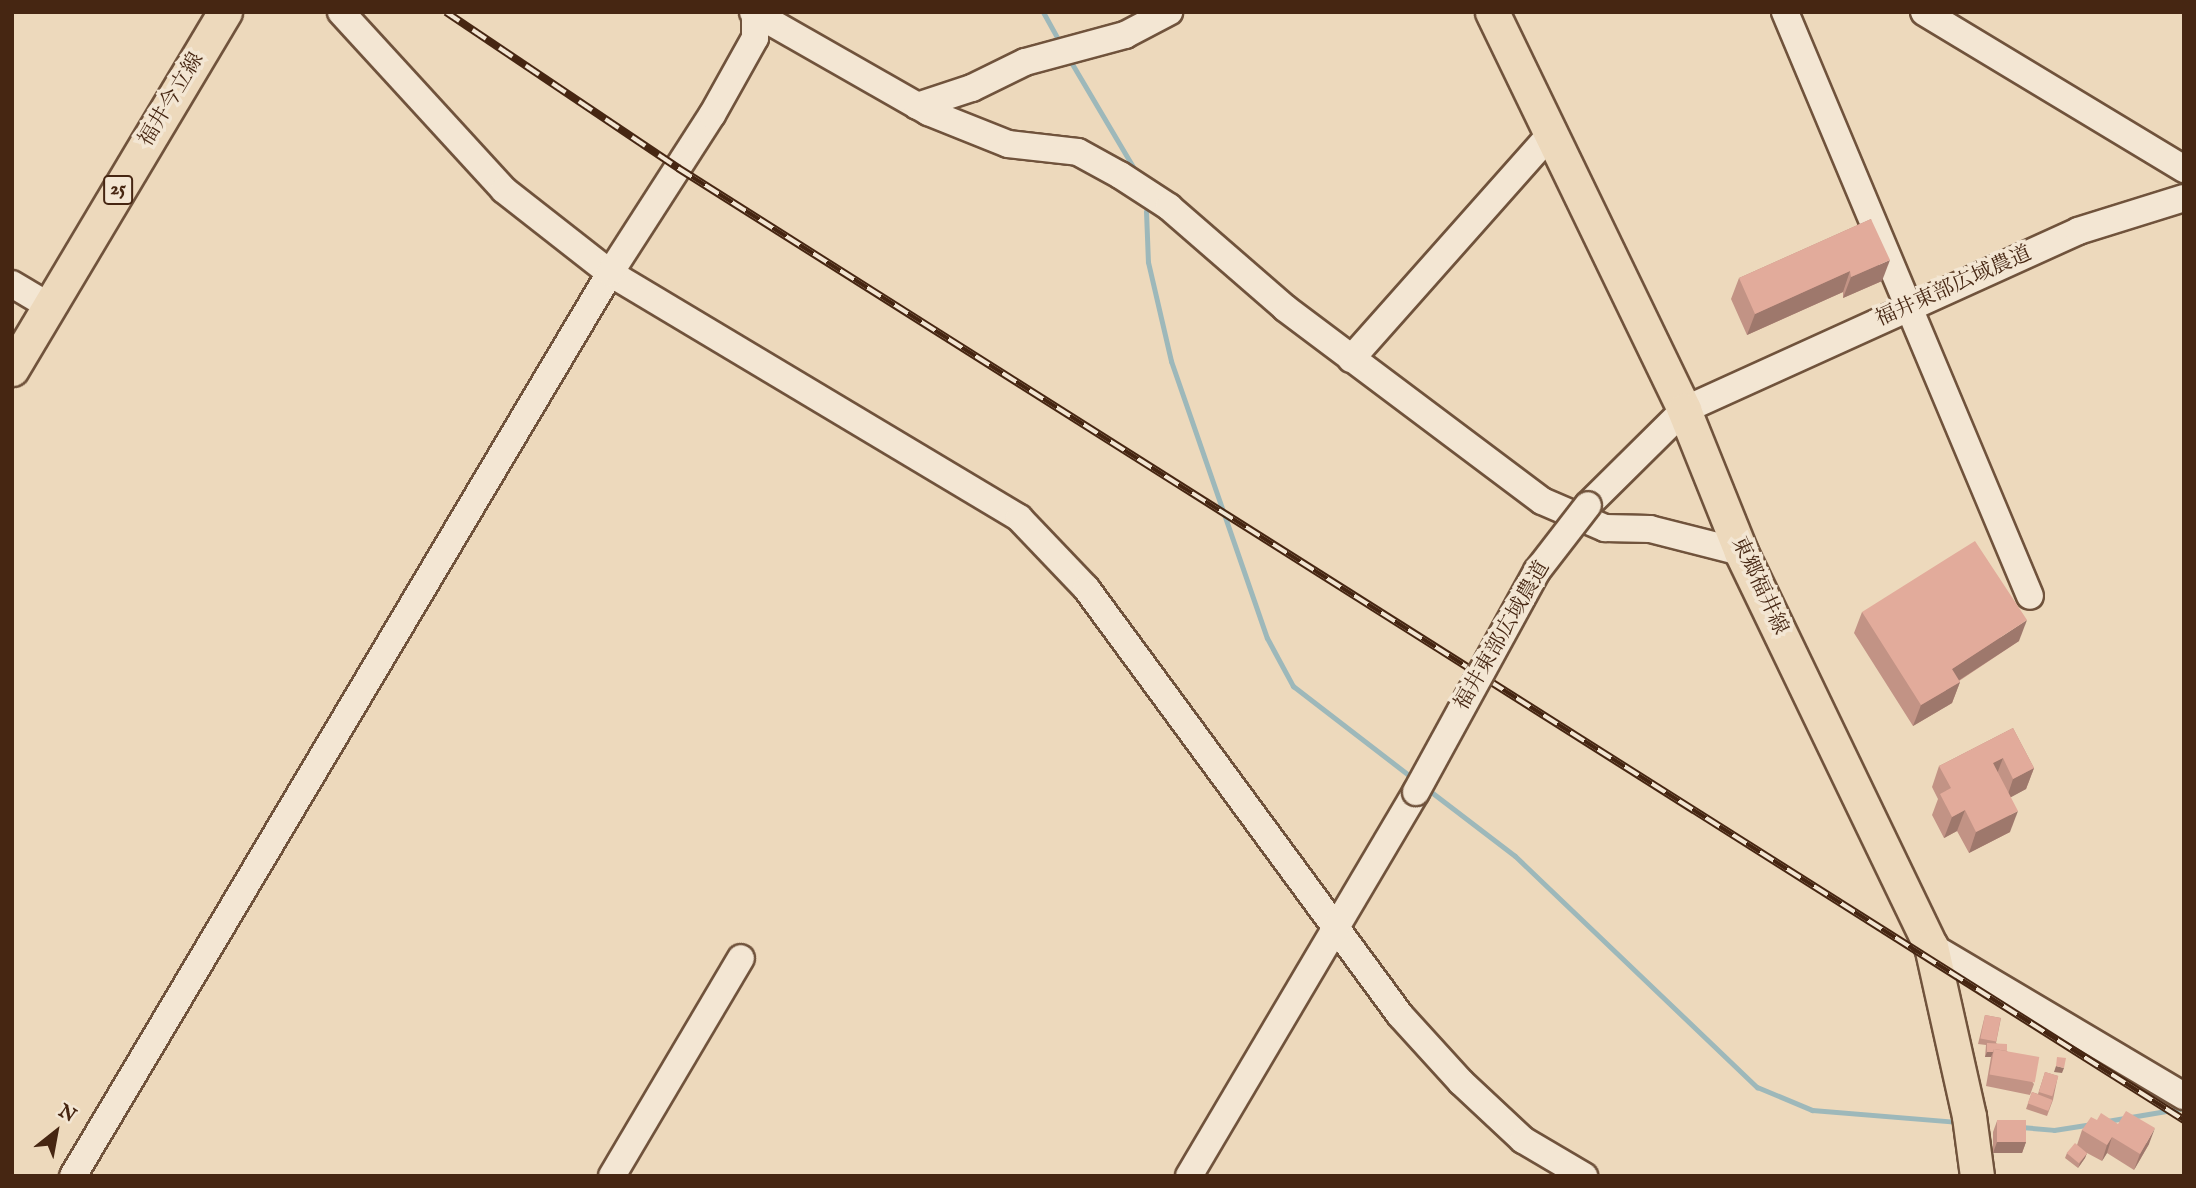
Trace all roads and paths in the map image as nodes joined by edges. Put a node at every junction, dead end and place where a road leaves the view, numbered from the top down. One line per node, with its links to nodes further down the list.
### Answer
1 (225, 12): 14 (main road, 福井今立線 / 25)
2 (341, 12): 12 (street)
3 (1169, 12): 8 (street)
4 (1492, 12): 9 (main road, 東郷福井線)
5 (1785, 12): 15 (street)
6 (1924, 12): 10 (street)
7 (754, 13): 8 (street); 12 (street)
8 (917, 106): 16 (street)
9 (1549, 136): 16 (street); 18 (main road, 東郷福井線)
10 (2184, 169)
11 (2184, 198): 15 (street, 福井東部広域農道)
12 (610, 273): 21 (street); 25 (street)
13 (12, 284): 14 (street)
14 (49, 306): 17 (main road, 福井今立線 / 25)
15 (1909, 307): 18 (street, 福井東部広域農道); 20 (street)
16 (1351, 359): 19 (street)
17 (12, 369)
18 (1684, 410): 19 (main road, 東郷福井線); 21 (street, 福井東部広域農道, bridge)
19 (1741, 552): 22 (main road, 東郷福井線)
20 (2030, 596)
21 (1336, 927): 27 (street, 福井東部広域農道); 28 (street)
22 (1931, 946): 24 (street); 29 (main road, 東郷福井線)
23 (741, 958): 26 (street)
24 (2184, 1096)
25 (73, 1176)
26 (612, 1176)
27 (1189, 1176)
28 (1584, 1176)
29 (1977, 1176)

